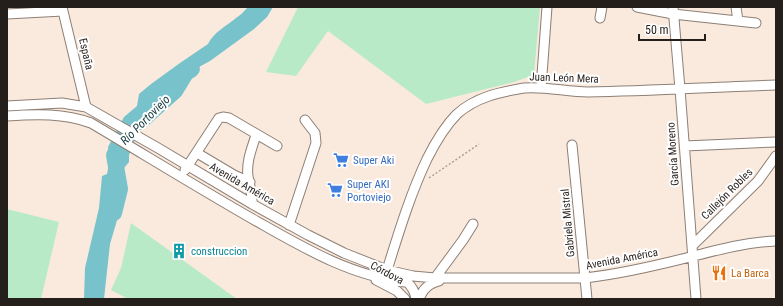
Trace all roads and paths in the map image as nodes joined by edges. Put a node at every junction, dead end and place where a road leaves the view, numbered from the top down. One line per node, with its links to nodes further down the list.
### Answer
1 (547, 7): 12 (street)
2 (602, 7): 8 (street)
3 (637, 7): 6 (street)
4 (736, 7): 9 (street)
5 (62, 9): 7 (street); 15 (street, España)
6 (673, 10): 9 (street); 13 (street, García Moreno)
7 (7, 14)
8 (600, 18)
9 (738, 21): 10 (street)
10 (756, 23)
11 (776, 85): 13 (street, Juan León Mera)
12 (541, 88): 13 (street, Juan León Mera); 37 (street, Juan León Mera)
13 (680, 89): 23 (street, García Moreno)
14 (7, 106): 15 (street, Avenida América)
15 (86, 106): 26 (street, Avenida América)
16 (7, 116): 27 (street, Avenida América)
17 (305, 120): 32 (street)
18 (256, 135): 22 (street); 24 (street); 29 (street)
19 (776, 142): 23 (street)
20 (479, 144): 28 (path)
21 (572, 145): 38 (street, Gabriela Mistral)
22 (277, 146)
23 (685, 146): 34 (street, García Moreno)
24 (197, 153): 26 (street); 29 (street)
25 (776, 156): 34 (street, Callejón Robles)
26 (188, 165): 27 (street); 30 (street, Avenida América)
27 (180, 176): 36 (street, Avenida América)
28 (427, 179)
29 (250, 182): 30 (street)
30 (252, 204): 32 (street, Avenida América)
31 (473, 224): 39 (street)
32 (289, 225): 37 (street, Avenida América)
33 (776, 241): 35 (street, Avenida América)
34 (692, 246): 35 (street, García Moreno)
35 (692, 257): 38 (street, Avenida América); 45 (street, García Moreno)
36 (355, 270): 40 (street, Avenida América); 41 (street, Córdova)
37 (388, 270): 39 (street, Avenida América); 40 (street, Córdova)
38 (585, 278): 39 (street, Avenida América); 44 (street, Gabriela Mistral)
39 (437, 279): 40 (street, Avenida América); 43 (street)
40 (407, 282): 42 (street, Córdova)
41 (405, 299)
42 (416, 299)
43 (419, 299)
44 (586, 299)
45 (696, 299)

